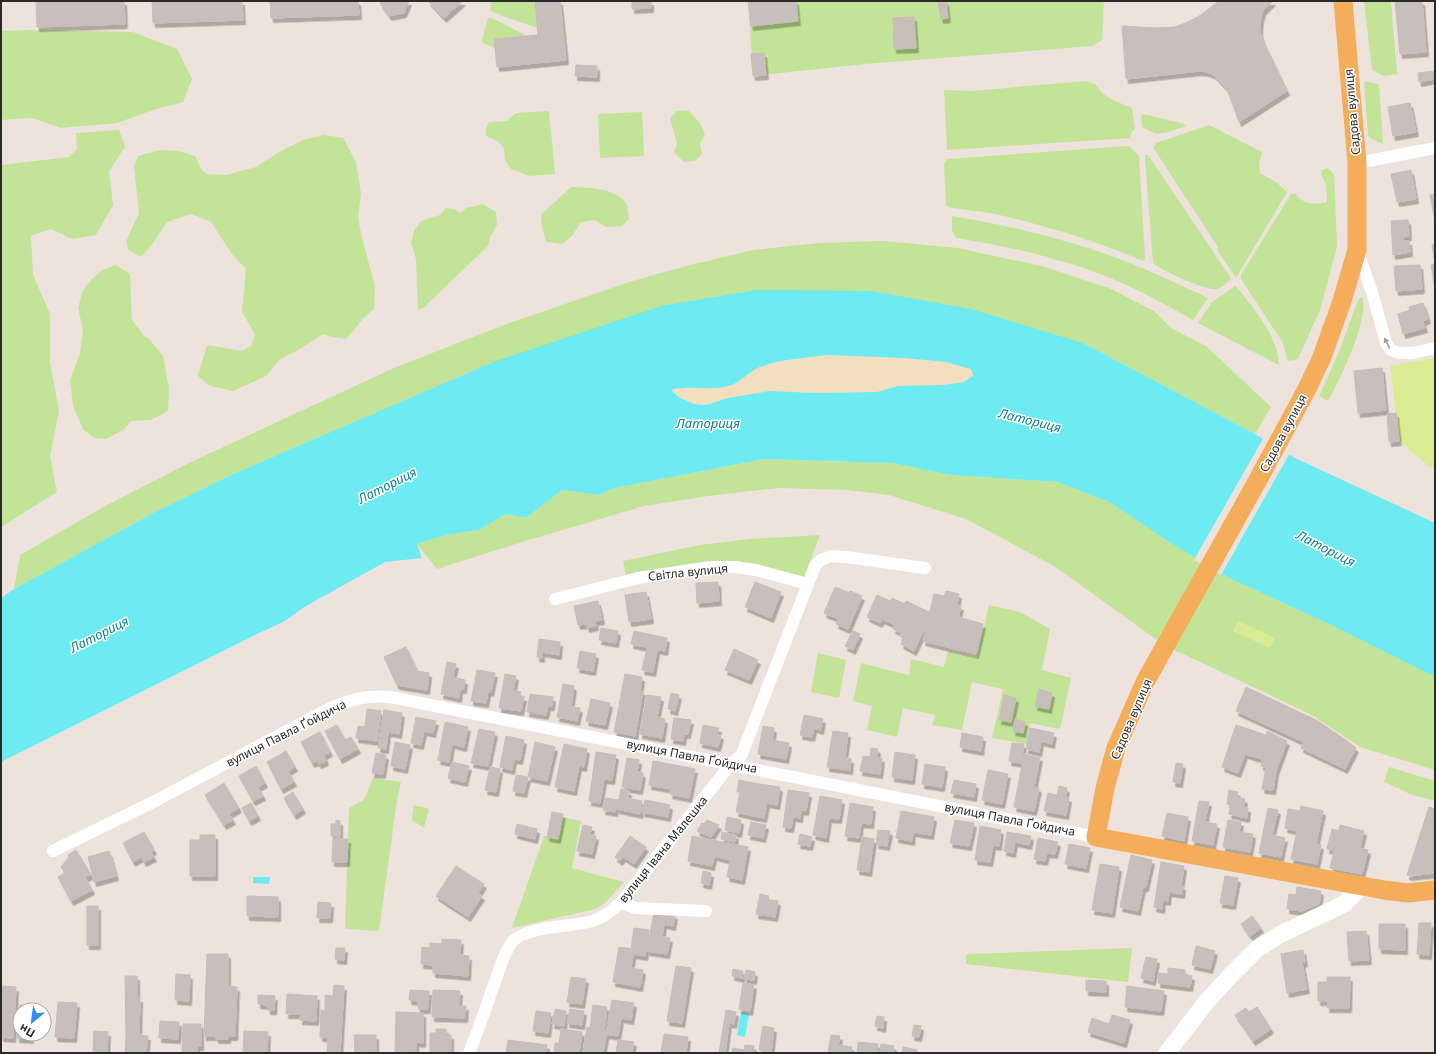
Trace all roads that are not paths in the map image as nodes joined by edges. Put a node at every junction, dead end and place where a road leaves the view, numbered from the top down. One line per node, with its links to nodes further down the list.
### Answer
1 (1343, 1): 3 (main road, Садова вулиця)
2 (1435, 148): 3 (street)
3 (1357, 163): 4 (main road, Садова вулиця)
4 (1357, 250): 5 (street, one-way to 4); 10 (main road, Садова вулиця)
5 (1435, 348)
6 (925, 568): 7 (street)
7 (808, 584): 8 (street, Світла вулиця); 9 (street, вулиця Івана Малешка)
8 (555, 599)
9 (731, 764): 10 (street, вулиця Павла Ґойдича); 11 (street, вулиця Павла Ґойдича); 14 (street, вулиця Івана Малешка)
10 (1096, 837): 12 (main road, вулиця Павла Ґойдича)
11 (52, 852)
12 (1362, 886): 13 (main road, вулиця Павла Ґойдича); 17 (street)
13 (1435, 890)
14 (621, 902): 15 (street); 16 (street, вулиця Івана Малешка)
15 (706, 911)
16 (469, 1053)
17 (1167, 1053)

